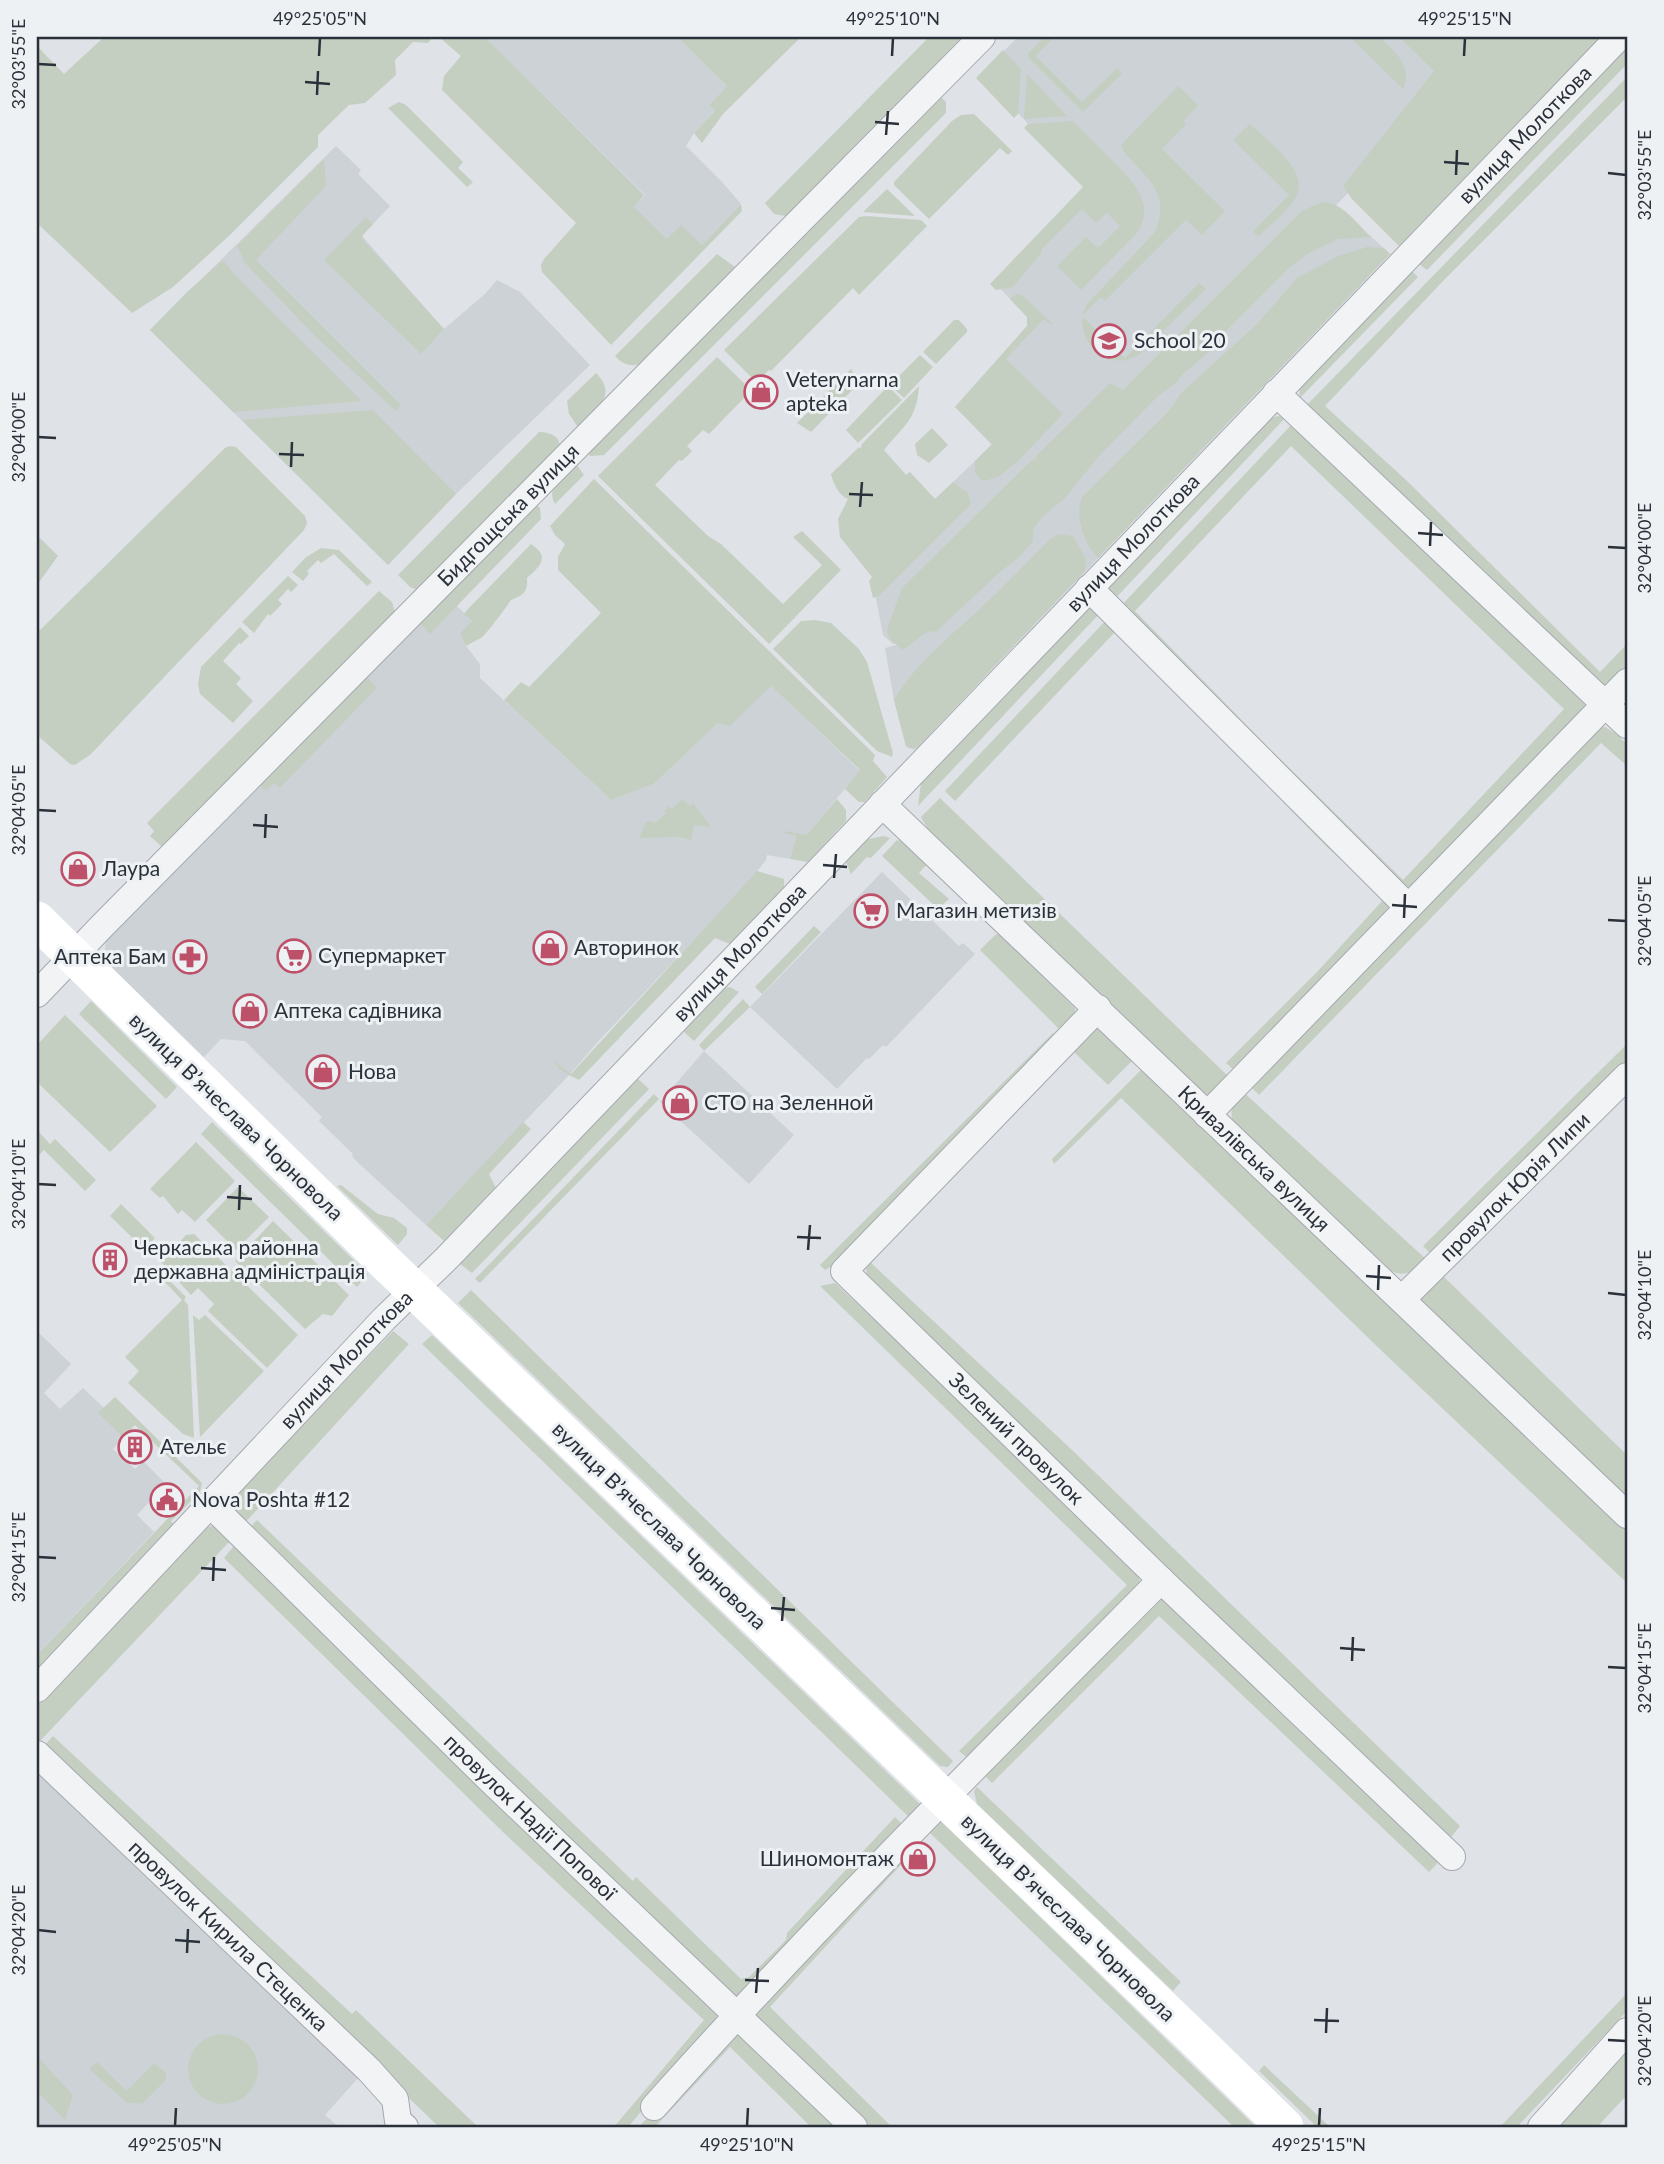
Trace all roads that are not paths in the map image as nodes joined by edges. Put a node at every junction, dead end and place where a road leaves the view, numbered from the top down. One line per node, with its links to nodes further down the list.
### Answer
1 (982, 37): 11 (street, Бидгощська вулиця)
2 (1619, 37): 3 (street, вулиця Молоткова)
3 (1276, 393): 4 (street, вулиця Молоткова); 6 (street)
4 (1089, 588): 8 (street, вулиця Молоткова); 9 (street)
5 (1627, 682): 6 (street)
6 (1606, 705): 7 (street); 9 (street)
7 (1627, 725)
8 (882, 804): 13 (street, Кривалівська вулиця); 16 (street, вулиця Молоткова)
9 (1408, 907): 15 (street)
10 (37, 920): 11 (main road, вулиця Вʼячеслава Чорновола)
11 (73, 956): 12 (street, Бидгощська вулиця); 16 (main road, вулиця Вʼячеслава Чорновола)
12 (37, 994)
13 (1098, 1008): 15 (street, Кривалівська вулиця); 20 (street, Зелений провулок)
14 (1627, 1076): 17 (street, провулок Юрія Липи)
15 (1207, 1115): 17 (street, Кривалівська вулиця)
16 (414, 1290): 18 (street, вулиця Молоткова); 23 (main road, вулиця Вʼячеслава Чорновола)
17 (1402, 1299): 19 (street, Кривалівська вулиця)
18 (209, 1504): 21 (street, вулиця Молоткова); 25 (street, провулок Надії Попової)
19 (1627, 1515)
20 (1161, 1580): 23 (street); 24 (street, Зелений провулок)
21 (37, 1689)
22 (37, 1754): 28 (street, провулок Кирила Стеценка)
23 (943, 1799): 25 (street); 30 (main road, вулиця Вʼячеслава Чорновола)
24 (1452, 1857)
25 (737, 2014): 27 (street); 29 (street, провулок Надії Попової)
26 (1627, 2031): 31 (street)
27 (654, 2107)
28 (404, 2127)
29 (854, 2127)
30 (1285, 2127)
31 (1541, 2127)

